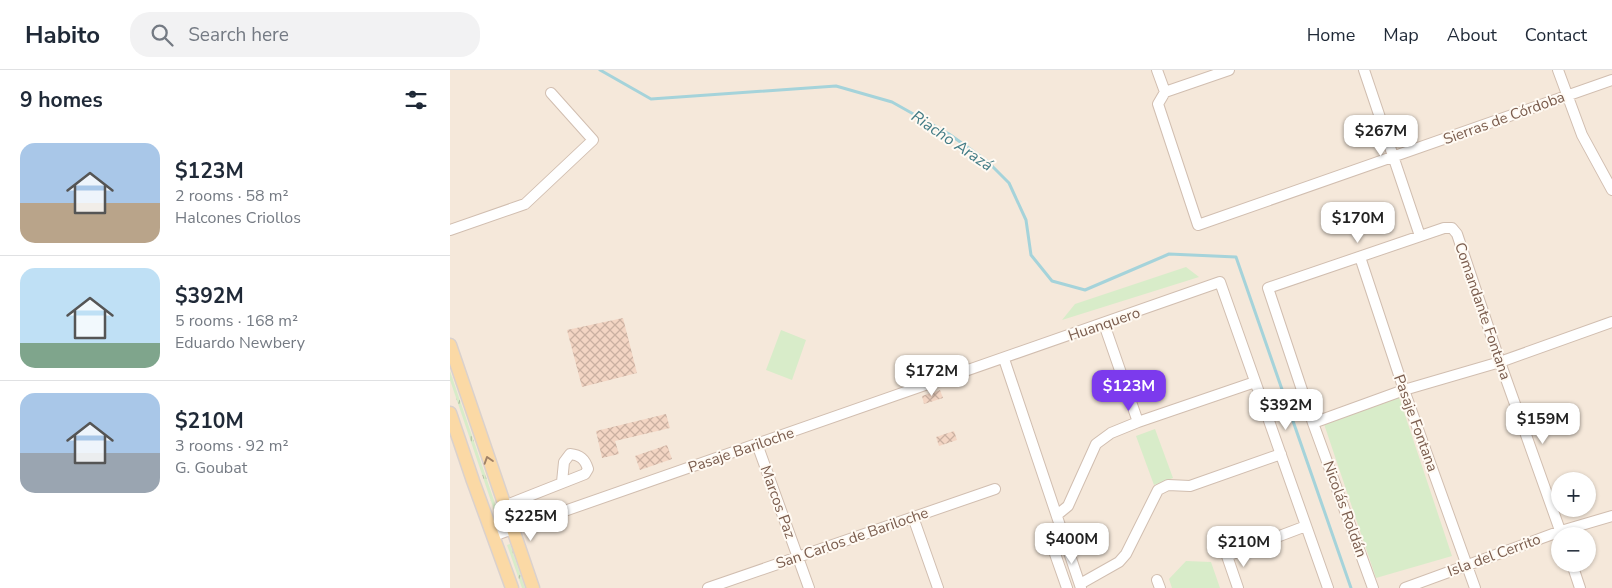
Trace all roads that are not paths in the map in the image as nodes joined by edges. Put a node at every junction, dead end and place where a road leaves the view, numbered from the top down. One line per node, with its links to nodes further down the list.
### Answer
1 (1157, 70): 6 (street)
2 (1229, 70): 6 (street)
3 (1364, 70): 9 (street)
4 (1558, 70): 8 (street)
5 (1612, 80): 8 (street, Sierras de Córdoba)
6 (1165, 92): 9 (street, Sierras de Córdoba)
7 (551, 93): 11 (street)
8 (1567, 95): 9 (street, Sierras de Córdoba); 10 (street)
9 (1394, 158): 12 (street)
10 (1612, 190)
11 (450, 230)
12 (1420, 236): 13 (street); 18 (street, Comandante Fontana)
13 (1360, 256): 21 (street, Pasaje Fontana); 24 (street, Nicolás Roldán)
14 (1612, 322): 18 (street)
15 (1104, 324): 17 (street, Huanquero); 20 (street, Huanquero); 23 (street)
16 (450, 345): 29 (main road, one-way to 16)
17 (1004, 359): 19 (street, Huanquero); 30 (street)
18 (1500, 362): 21 (street); 34 (street, Comandante Fontana)
19 (988, 364): 25 (street, Pasaje Bariloche)
20 (1255, 382): 23 (street); 26 (street)
21 (1404, 390): 24 (street); 41 (street, Pasaje Fontana)
22 (450, 413): 37 (main road)
23 (1138, 422): 30 (street)
24 (1313, 423): 52 (street, Nicolás Roldán)
25 (757, 444): 36 (street, Pasaje Bariloche); 40 (street, Marcos Paz)
26 (1281, 454): 33 (street); 43 (street)
27 (562, 482): 29 (street)
28 (995, 489): 32 (street, San Carlos de Bariloche)
29 (504, 506): 36 (main road)
30 (1057, 515): 43 (street)
31 (1612, 516): 35 (street, Isla del Cerrito)
32 (913, 517): 40 (street, San Carlos de Bariloche); 48 (street)
33 (1306, 526): 50 (street); 51 (street)
34 (1559, 527)
35 (1581, 527)
36 (512, 529): 37 (street, Pasaje Bariloche); 45 (main road)
37 (493, 536): 44 (main road)
38 (1551, 537): 41 (street, Isla del Cerrito)
39 (1054, 551): 49 (street)
40 (798, 557): 46 (street, San Carlos de Bariloche); 47 (street, Marcos Paz)
41 (1467, 564): 53 (street, Isla del Cerrito); 54 (street, Pasaje Fontana)
42 (1575, 572): 55 (street)
43 (1080, 586)
44 (512, 588)
45 (533, 588)
46 (708, 588)
47 (808, 588)
48 (938, 588)
49 (1066, 588)
50 (1238, 588)
51 (1328, 588)
52 (1373, 588)
53 (1405, 588)
54 (1475, 588)
55 (1580, 588)

